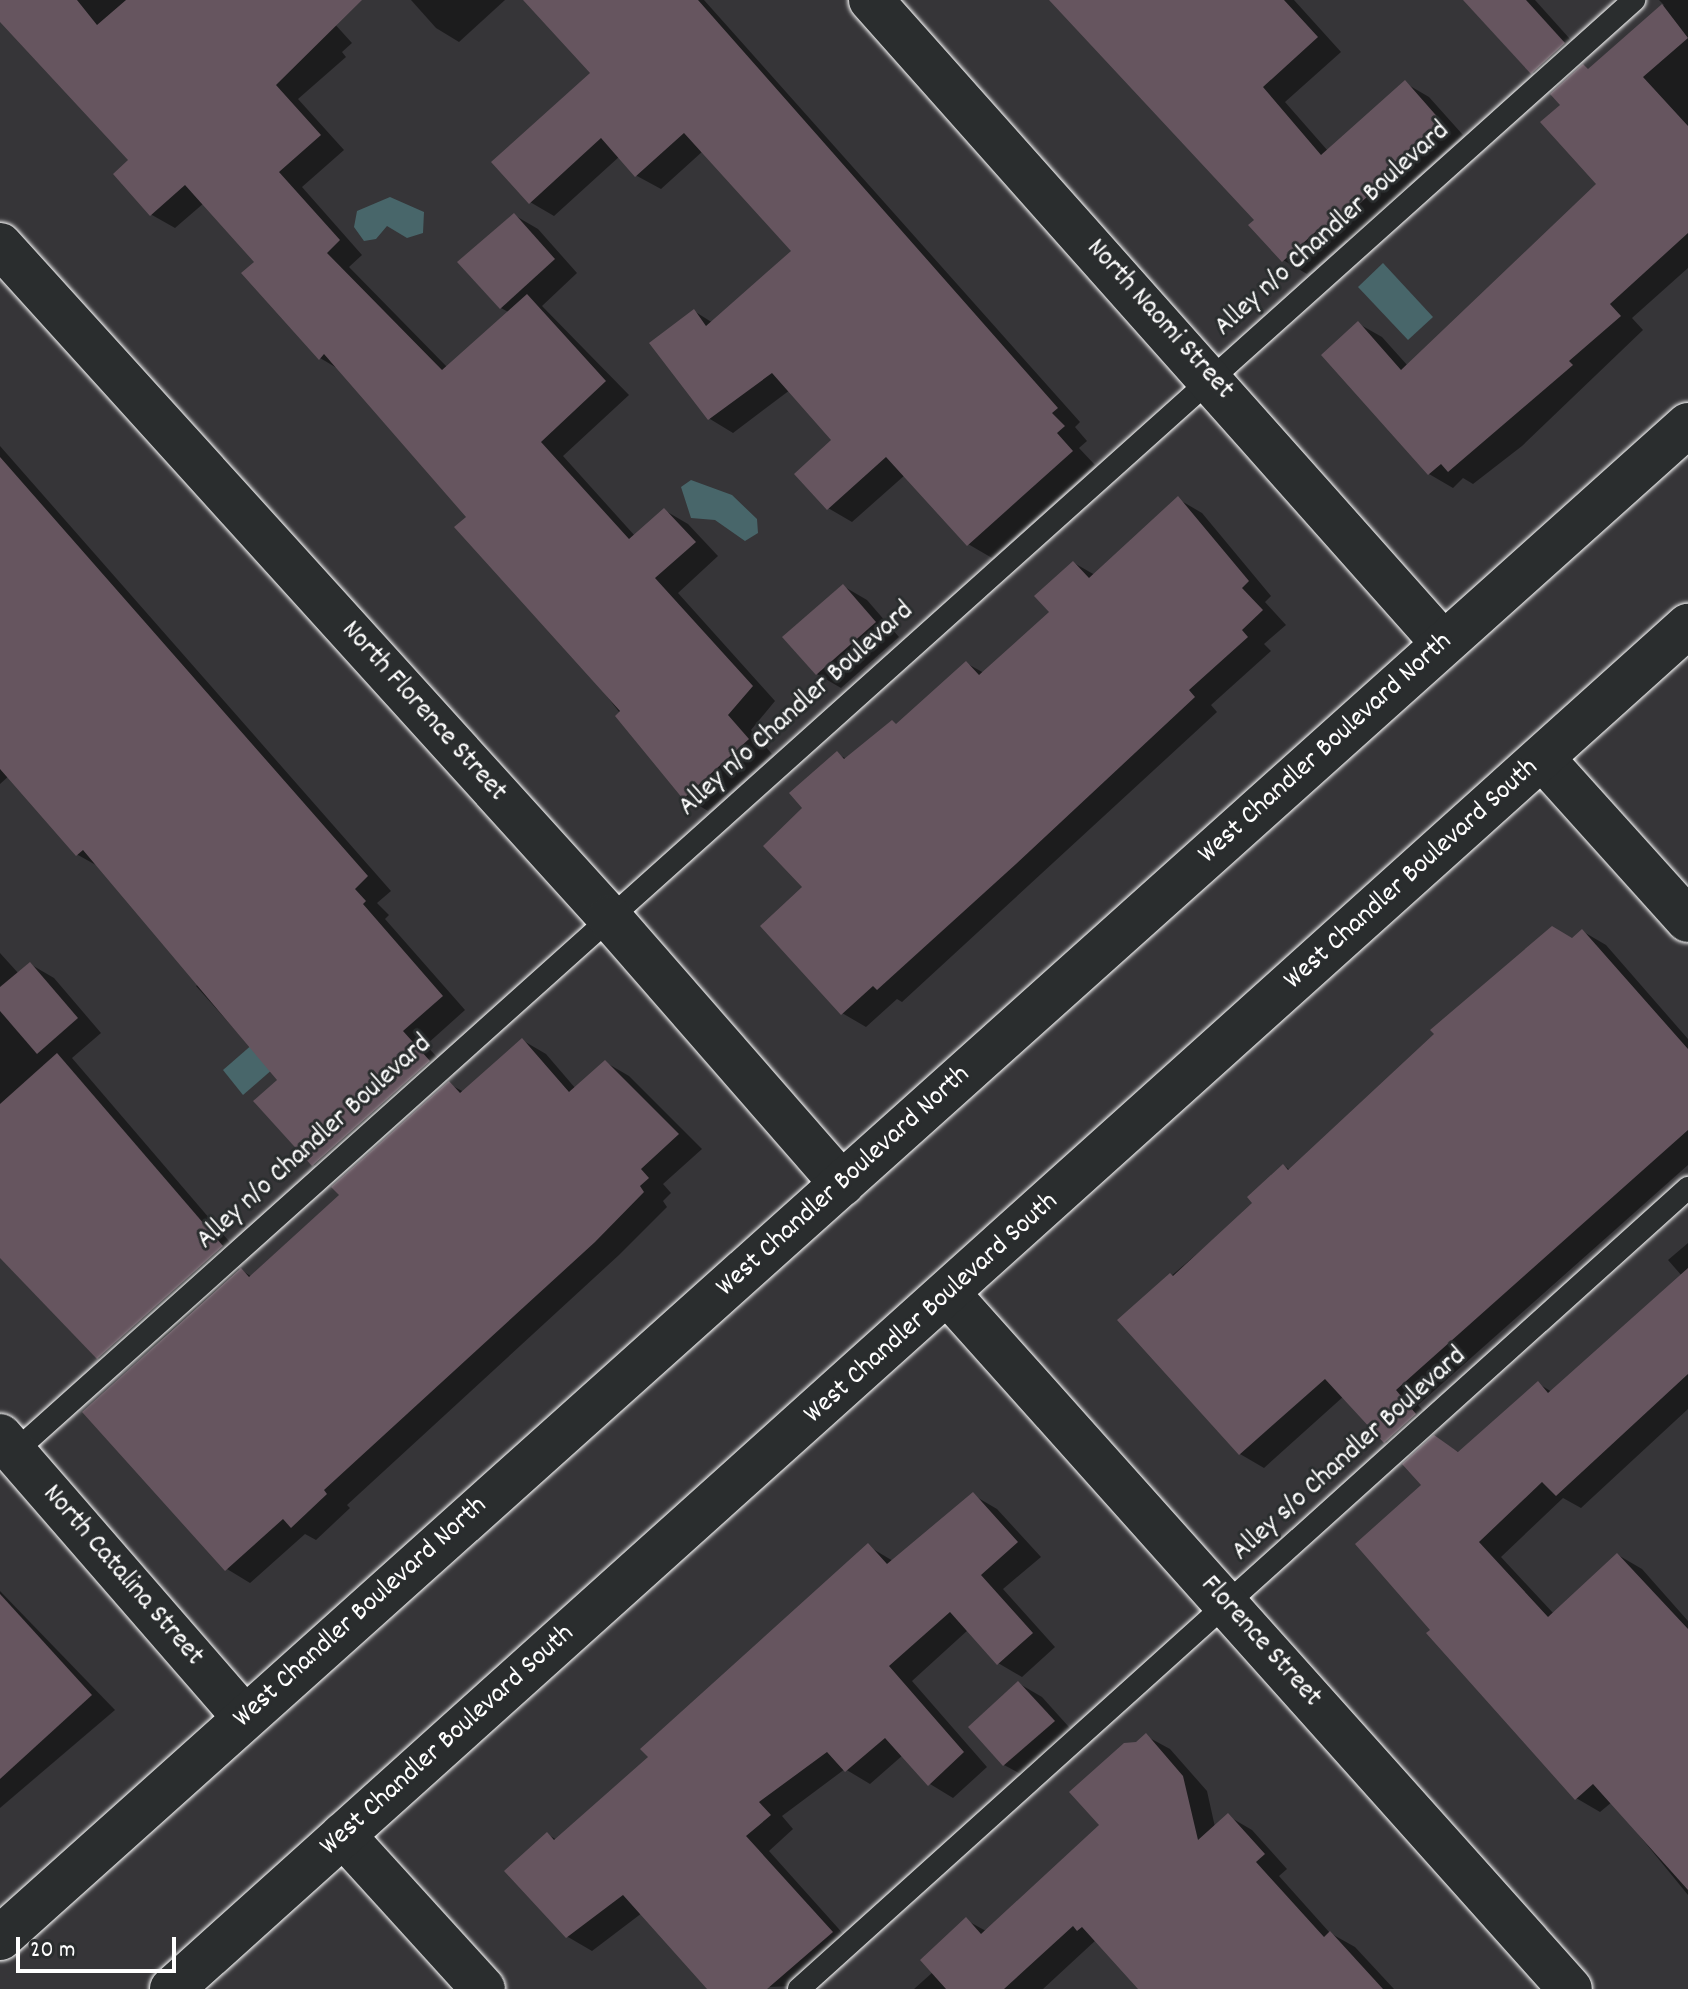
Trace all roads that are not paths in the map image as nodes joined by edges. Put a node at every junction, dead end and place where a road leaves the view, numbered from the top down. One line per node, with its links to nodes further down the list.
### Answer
1 (871, 0): 4 (main road, North Naomi Street)
2 (1634, 0): 4 (lane, Alley n/o Chandler Boulevard)
3 (0, 245): 9 (main road, North Florence Street)
4 (1212, 378): 7 (main road, North Naomi Street); 9 (lane, Alley n/o Chandler Boulevard)
5 (1688, 425): 7 (main road, West Chandler Boulevard North)
6 (1688, 626): 8 (main road, West Chandler Boulevard South)
7 (1443, 643): 11 (main road, West Chandler Boulevard North)
8 (1542, 758): 10 (main road); 13 (main road, West Chandler Boulevard South)
9 (610, 918): 11 (main road, North Florence Street); 14 (lane, Alley n/o Chandler Boulevard)
10 (1688, 920)
11 (842, 1184): 16 (main road, West Chandler Boulevard North)
12 (1688, 1188): 15 (lane, Alley s/o Chandler Boulevard)
13 (949, 1295): 15 (main road, Florence Street); 17 (main road, West Chandler Boulevard South)
14 (5, 1451): 16 (main road, North Catalina Street)
15 (1228, 1606): 21 (lane, Alley s/o Chandler Boulevard); 22 (main road, Florence Street)
16 (244, 1717): 18 (main road, West Chandler Boulevard North)
17 (343, 1835): 19 (main road, West Chandler Boulevard South); 20 (main road)
18 (0, 1938)
19 (172, 1989)
20 (483, 1989)
21 (799, 1989)
22 (1570, 1989)

